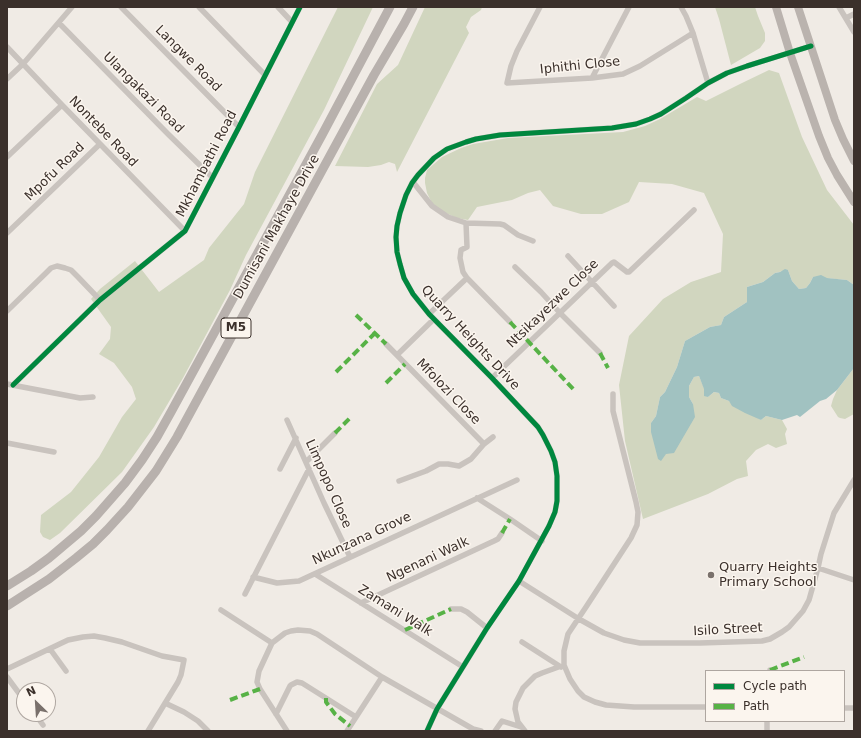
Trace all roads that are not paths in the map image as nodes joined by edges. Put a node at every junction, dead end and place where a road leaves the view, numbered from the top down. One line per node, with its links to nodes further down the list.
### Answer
1 (72, 7): 17 (street)
2 (121, 7): 29 (street, Langwe Road)
3 (199, 7): 24 (street)
4 (278, 7): 16 (street)
5 (300, 7): 16 (street, Mkhambathi Road)
6 (390, 7): 81 (main road, Dumisani Makhaye Drive / M5)
7 (413, 7): 84 (main road, Dumisani Makhaye Drive / M5)
8 (540, 7): 25 (street, Iphithi Close)
9 (629, 7): 25 (street)
10 (681, 7): 19 (street)
11 (776, 7): 22 (main road)
12 (798, 7): 20 (main road)
13 (839, 7): 15 (street)
14 (854, 14): 15 (street)
15 (846, 18): 18 (street)
16 (292, 22): 24 (street, Mkhambathi Road)
17 (59, 23): 23 (street); 33 (street, Ulangakazi Road)
18 (854, 32)
19 (692, 33): 25 (street, Iphithi Close); 27 (street)
20 (811, 46): 22 (street, Quarry Heights Drive); 32 (main road)
21 (7, 47): 23 (street, Nontebe Road)
22 (790, 53): 27 (street, Quarry Heights Drive); 35 (main road)
23 (23, 64): 26 (street); 28 (street, Nontebe Road)
24 (265, 74): 29 (street, Mkhambathi Road)
25 (592, 78)
26 (7, 79)
27 (708, 83): 34 (street, Quarry Heights Drive)
28 (62, 105): 30 (street, Nontebe Road); 31 (street)
29 (239, 127): 33 (street, Mkhambathi Road)
30 (100, 144): 38 (street, Nontebe Road); 39 (street, Mpofu Road)
31 (7, 157)
32 (854, 161)
33 (212, 177): 38 (street, Mkhambathi Road)
34 (413, 182): 37 (street); 49 (street, Quarry Heights Drive)
35 (854, 202)
36 (694, 210): 44 (street, Ntsikayezwe Close)
37 (466, 223): 40 (street); 43 (street)
38 (185, 231): 45 (street, Mkhambathi Road)
39 (7, 233)
40 (533, 240)
41 (568, 256): 44 (street)
42 (515, 267): 48 (street)
43 (467, 278): 49 (street); 51 (street)
44 (592, 282): 46 (street); 48 (street, Ntsikayezwe Close)
45 (100, 300): 47 (street); 56 (street, Mkhambathi Road)
46 (614, 306)
47 (7, 311)
48 (560, 313): 53 (street); 55 (street, Ntsikayezwe Close)
49 (429, 314): 50 (street, Quarry Heights Drive)
50 (434, 319): 54 (street); 55 (street, Quarry Heights Drive)
51 (510, 322)
52 (386, 344): 54 (street, Mfolozi Close)
53 (600, 353)
54 (397, 355): 64 (street, Mfolozi Close)
55 (492, 378): 74 (street, Quarry Heights Drive)
56 (10, 385): 58 (street)
57 (613, 394): 87 (street)
58 (93, 397)
59 (287, 420): 62 (street, Limpopo Close)
60 (335, 433): 66 (street)
61 (493, 436): 64 (street)
62 (296, 438): 66 (street, Limpopo Close); 67 (street)
63 (7, 443): 65 (street)
64 (484, 444): 71 (street)
65 (54, 452)
66 (306, 462): 68 (street, Limpopo Close)
67 (280, 469)
68 (308, 469): 75 (street, Limpopo Close); 78 (street)
69 (517, 480): 72 (street, Nkunzana Grove)
70 (854, 480): 76 (street, Isilo Street)
71 (399, 482)
72 (477, 498): 74 (street); 75 (street, Nkunzana Grove)
73 (502, 533): 83 (street, Ngenani Walk)
74 (542, 541): 80 (street, Quarry Heights Drive)
75 (350, 557): 77 (street, Nkunzana Grove)
76 (818, 568): 79 (street); 87 (street, Isilo Street)
77 (315, 574): 78 (street, Nkunzana Grove); 83 (street, Zamani Walk)
78 (253, 577): 82 (street)
79 (854, 580)
80 (519, 581): 87 (street, Isilo Street); 88 (street, Quarry Heights Drive)
81 (7, 586)
82 (245, 594)
83 (360, 603): 93 (street, Zamani Walk)
84 (7, 606)
85 (451, 609): 88 (street)
86 (221, 610): 89 (street)
87 (579, 619): 92 (street)
88 (487, 628): 93 (street, Quarry Heights Drive)
89 (272, 642): 96 (street); 102 (street)
90 (522, 642): 92 (street)
91 (50, 649): 94 (street); 95 (street); 99 (street)
92 (562, 666): 100 (street); 106 (street)
93 (463, 667): 101 (street, Quarry Heights Drive)
94 (7, 669)
95 (66, 671)
96 (382, 677): 101 (street); 103 (street)
97 (7, 678): 98 (street)
98 (16, 690)
99 (165, 703): 107 (street); 108 (street)
100 (705, 707)
101 (437, 709): 111 (street, Quarry Heights Drive); 112 (street)
102 (276, 714): 103 (street); 109 (street)
103 (356, 716): 110 (street)
104 (41, 722): 105 (street)
105 (43, 725)
106 (523, 729): 113 (street)
107 (148, 731)
108 (208, 731)
109 (287, 731)
110 (347, 731)
111 (427, 731)
112 (481, 731)
113 (495, 731)

